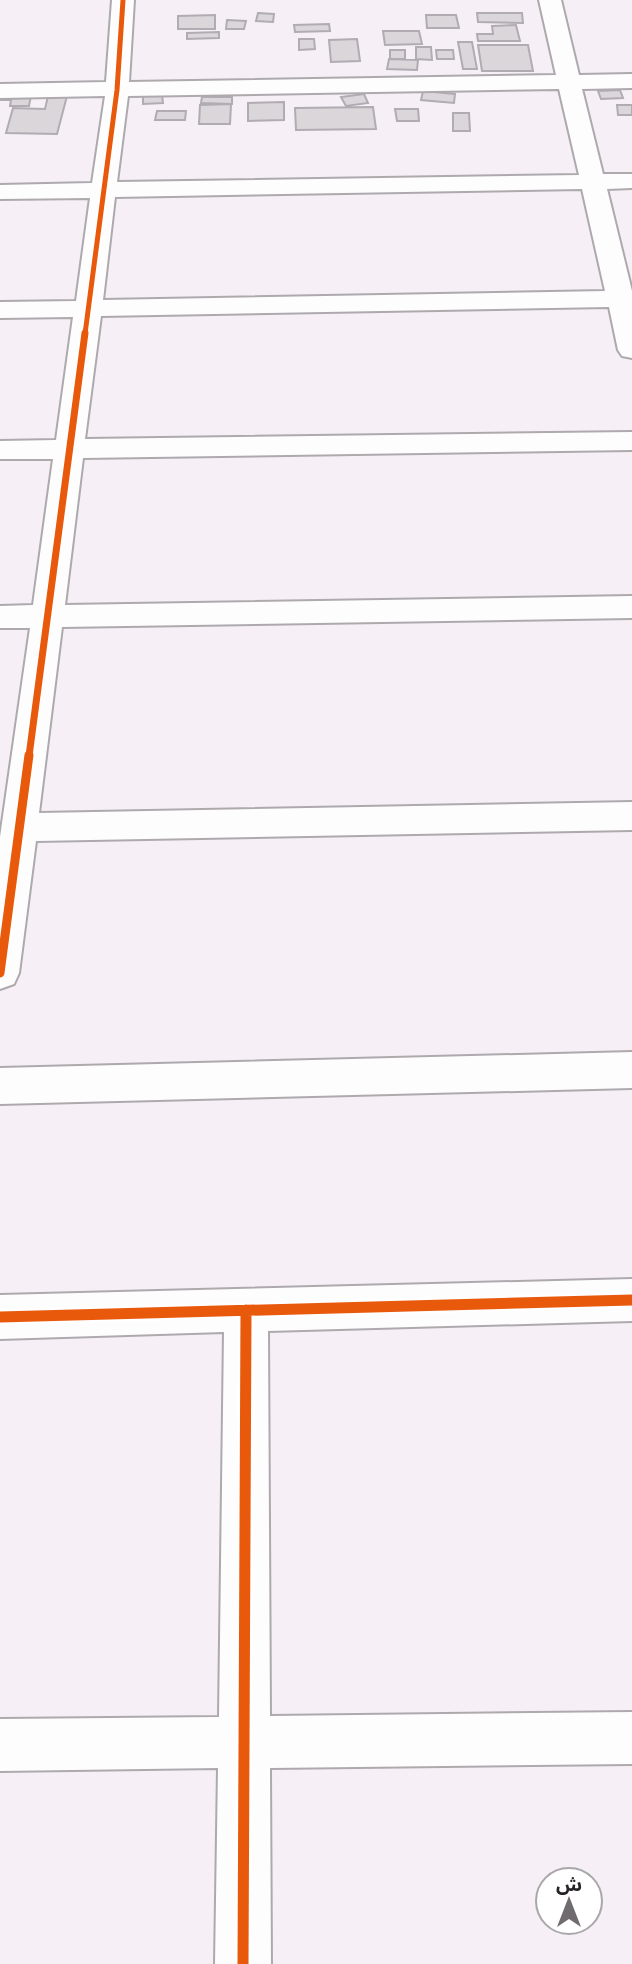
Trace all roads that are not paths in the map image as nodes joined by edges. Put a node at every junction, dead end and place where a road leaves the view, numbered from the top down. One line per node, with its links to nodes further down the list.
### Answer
1 (122, 0): 5 (street)
2 (550, 0): 4 (street)
3 (632, 81): 4 (street)
4 (570, 83): 5 (street); 7 (street)
5 (117, 90): 6 (street); 9 (street)
6 (0, 91)
7 (593, 181): 8 (street); 9 (street); 11 (street)
8 (632, 181)
9 (103, 191): 10 (street); 12 (street)
10 (0, 192)
11 (626, 299): 12 (street); 14 (street)
12 (88, 309): 13 (street); 16 (street)
13 (0, 310)
14 (632, 350)
15 (632, 441): 16 (street)
16 (70, 449): 17 (street); 19 (street)
17 (0, 450)
18 (632, 607): 19 (street)
19 (48, 615): 20 (street); 22 (street)
20 (0, 617)
21 (632, 816): 22 (street)
22 (19, 827): 23 (street)
23 (0, 972)
24 (632, 1070): 25 (street)
25 (0, 1086)
26 (632, 1300): 27 (street)
27 (246, 1310): 28 (street); 30 (street)
28 (0, 1317)
29 (632, 1738): 30 (street)
30 (244, 1744): 31 (street); 32 (street)
31 (0, 1745)
32 (243, 1964)

